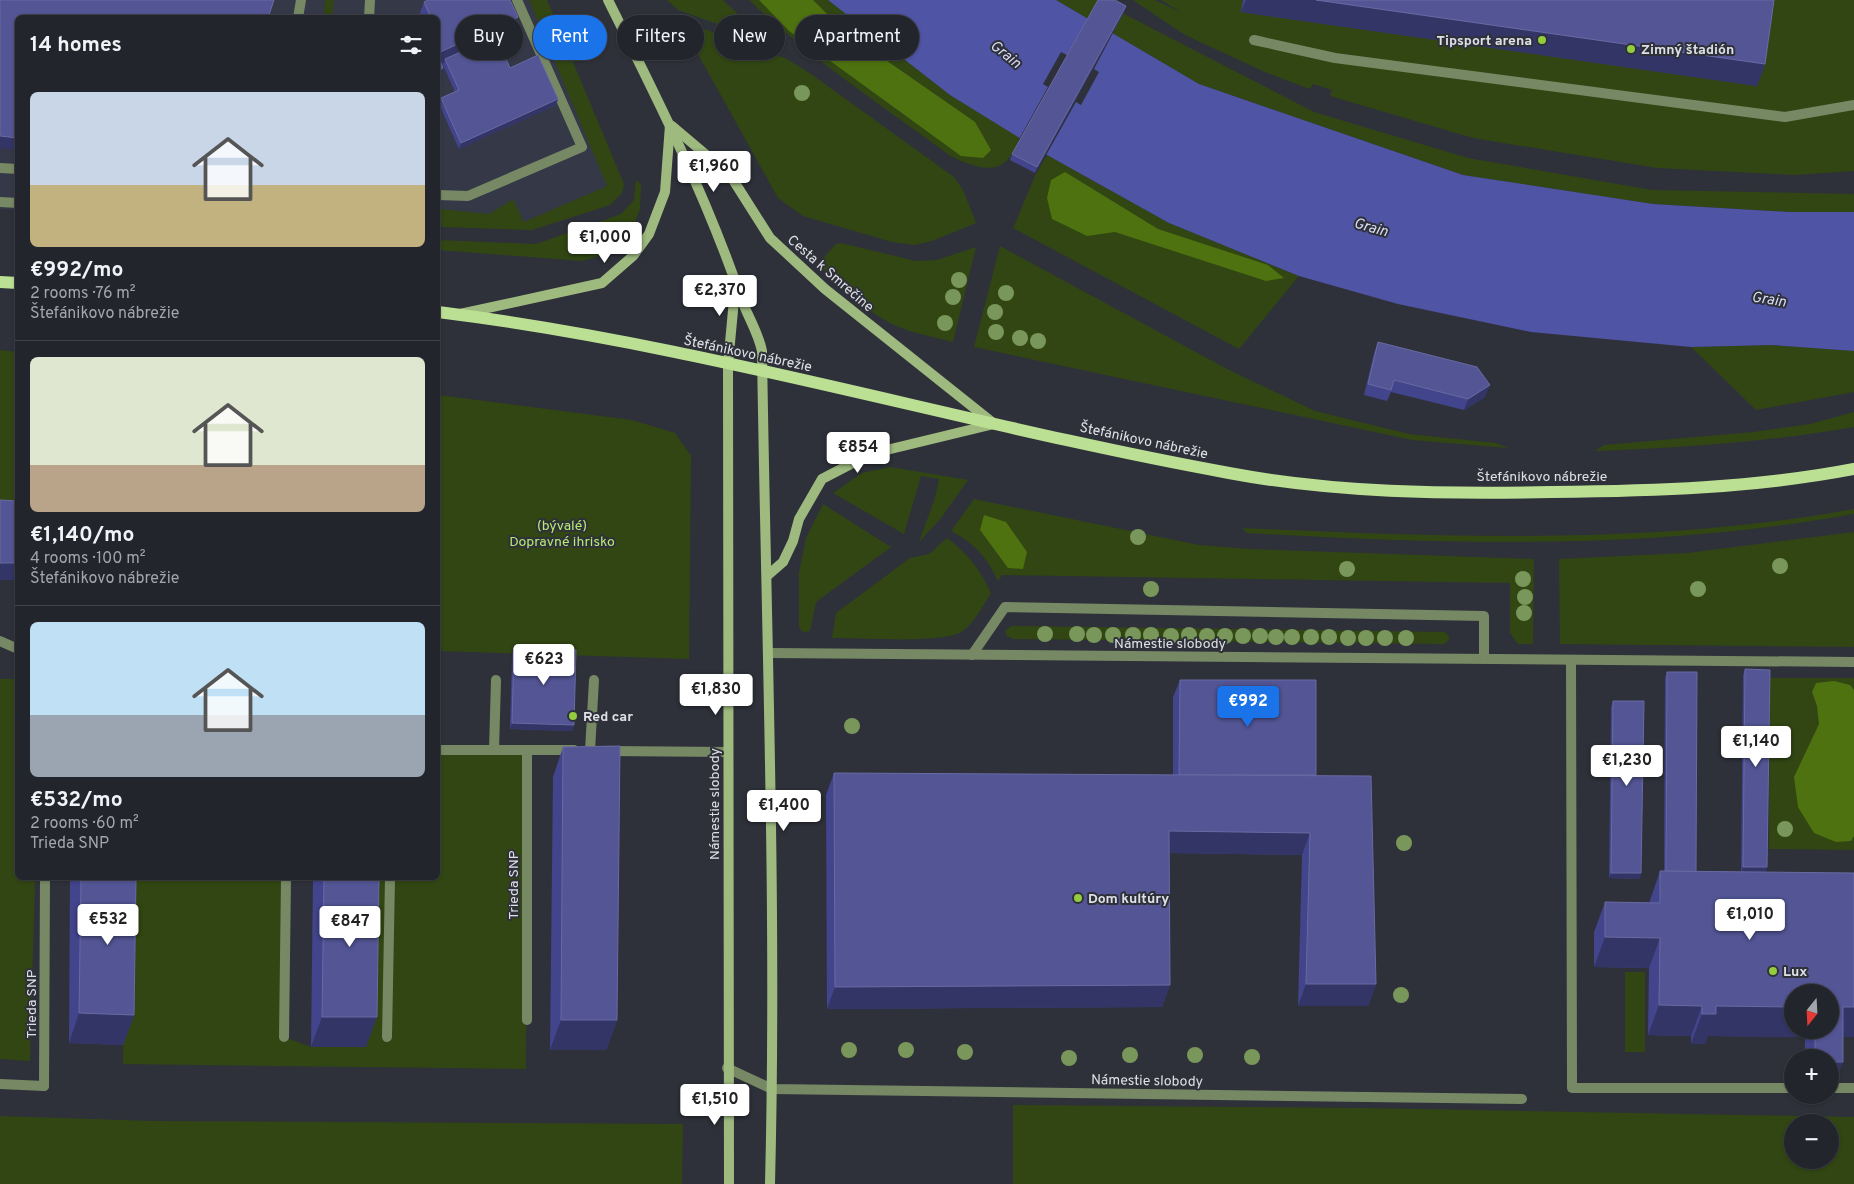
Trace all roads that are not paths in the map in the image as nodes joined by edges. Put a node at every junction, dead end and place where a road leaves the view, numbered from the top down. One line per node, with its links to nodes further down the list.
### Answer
1 (301, 0): 5 (street)
2 (370, 0): 6 (street)
3 (517, 0): 12 (street)
4 (608, 0): 9 (street, Cesta k Smrečine)
5 (298, 15)
6 (369, 15)
7 (1254, 40): 8 (street)
8 (1854, 105)
9 (670, 124): 15 (street, Cesta k Smrečine); 19 (street); 22 (street, Cesta k Smrečine)
10 (0, 168): 11 (street)
11 (15, 169)
12 (440, 195)
13 (0, 202): 14 (street)
14 (15, 203)
15 (732, 270): 20 (street, Cesta k Smrečine); 21 (street, Cesta k Smrečine)
16 (0, 282): 17 (main road)
17 (15, 283)
18 (440, 312): 19 (main road, Štefánikovo nábrežie)
19 (457, 314): 20 (main road, Štefánikovo nábrežie)
20 (728, 364): 21 (main road, Štefánikovo nábrežie); 38 (street, Námestie slobody)
21 (762, 371): 22 (main road, Štefánikovo nábrežie); 24 (street)
22 (994, 424): 23 (main road, Štefánikovo nábrežie); 24 (street)
23 (1854, 469)
24 (768, 575): 27 (street)
25 (0, 641): 26 (street)
26 (15, 648)
27 (769, 653): 28 (street, Námestie slobody); 50 (street)
28 (972, 655): 29 (street, Námestie slobody); 29 (street)
29 (1484, 659): 30 (street, Námestie slobody)
30 (1571, 660): 31 (street, Námestie slobody); 47 (street)
31 (1854, 662)
32 (496, 680): 35 (street)
33 (594, 680): 37 (street)
34 (440, 750): 35 (street)
35 (494, 750): 36 (street)
36 (527, 750): 37 (street); 42 (street, Trieda SNP)
37 (590, 751): 38 (street)
38 (728, 752): 45 (street, Námestie slobody)
39 (45, 880): 46 (street, Trieda SNP)
40 (286, 880): 43 (street)
41 (390, 880): 44 (street)
42 (526, 1020)
43 (284, 1037)
44 (387, 1038)
45 (727, 1068): 50 (street); 52 (street, Námestie slobody)
46 (0, 1084)
47 (1784, 1088)
48 (1839, 1088): 49 (street)
49 (1854, 1088)
50 (772, 1089): 51 (street, Námestie slobody); 53 (street)
51 (1522, 1099)
52 (728, 1184)
53 (770, 1184)

